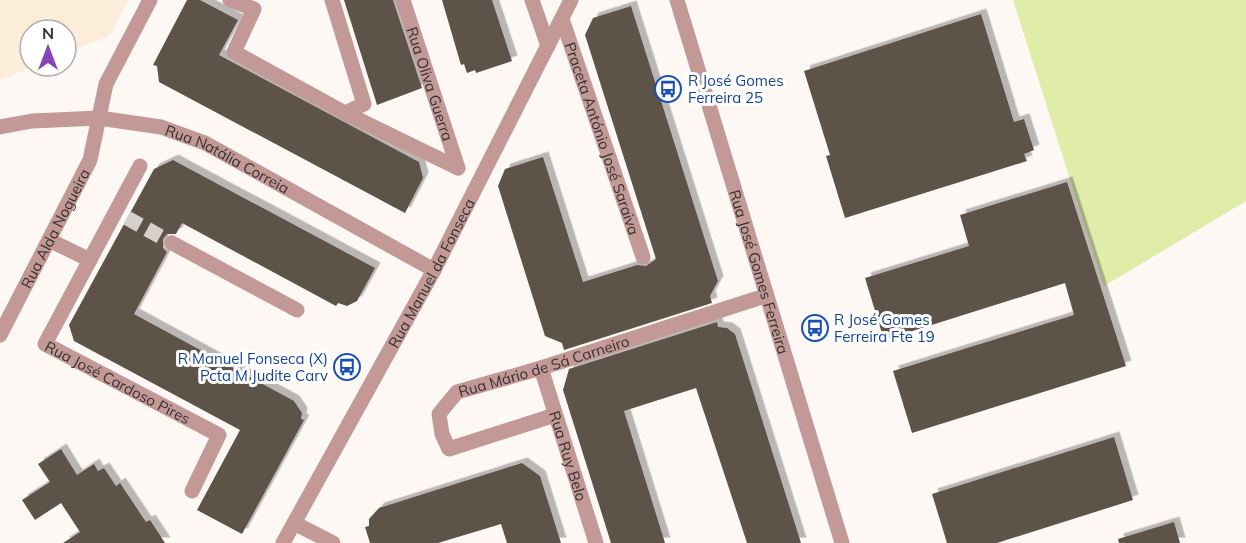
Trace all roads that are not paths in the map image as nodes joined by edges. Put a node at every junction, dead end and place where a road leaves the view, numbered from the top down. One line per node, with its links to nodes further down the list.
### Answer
1 (150, 0): 12 (street, Rua Alda Nogueira)
2 (230, 0): 8 (street)
3 (332, 0): 11 (street)
4 (403, 0): 11 (street, Rua Oliva Guerra)
5 (532, 0): 10 (street)
6 (571, 0): 9 (street, Rua Manuel da Fonseca)
7 (676, 0): 20 (street, Rua José Gomes Ferreira)
8 (257, 4): 11 (street)
9 (562, 19): 10 (street, Rua Manuel da Fonseca); 17 (street, Praceta António José Saraiva)
10 (548, 46): 19 (street, Rua Manuel da Fonseca)
11 (345, 113)
12 (99, 118): 13 (street, Rua Natália Correia); 15 (street, Rua Alda Nogueira); 19 (street, Rua Natália Correia)
13 (0, 128)
14 (140, 166): 18 (street, Rua José Cardoso Pires)
15 (49, 240): 18 (street); 22 (street, Rua Alda Nogueira)
16 (172, 243): 21 (street)
17 (643, 256)
18 (90, 260): 25 (street, Rua José Cardoso Pires)
19 (434, 270): 26 (street, Rua Manuel da Fonseca)
20 (765, 296): 23 (street, Rua Mário de Sá Carneiro); 30 (street, Rua José Gomes Ferreira)
21 (297, 310)
22 (0, 335)
23 (541, 368): 24 (street, Rua Ruy Belo); 24 (street, Rua Mário de Sá Carneiro)
24 (555, 415): 29 (street, Rua Ruy Belo)
25 (192, 491)
26 (294, 523): 27 (street, Rua Manuel da Fonseca); 28 (street)
27 (283, 543)
28 (333, 543)
29 (596, 543)
30 (842, 543)

